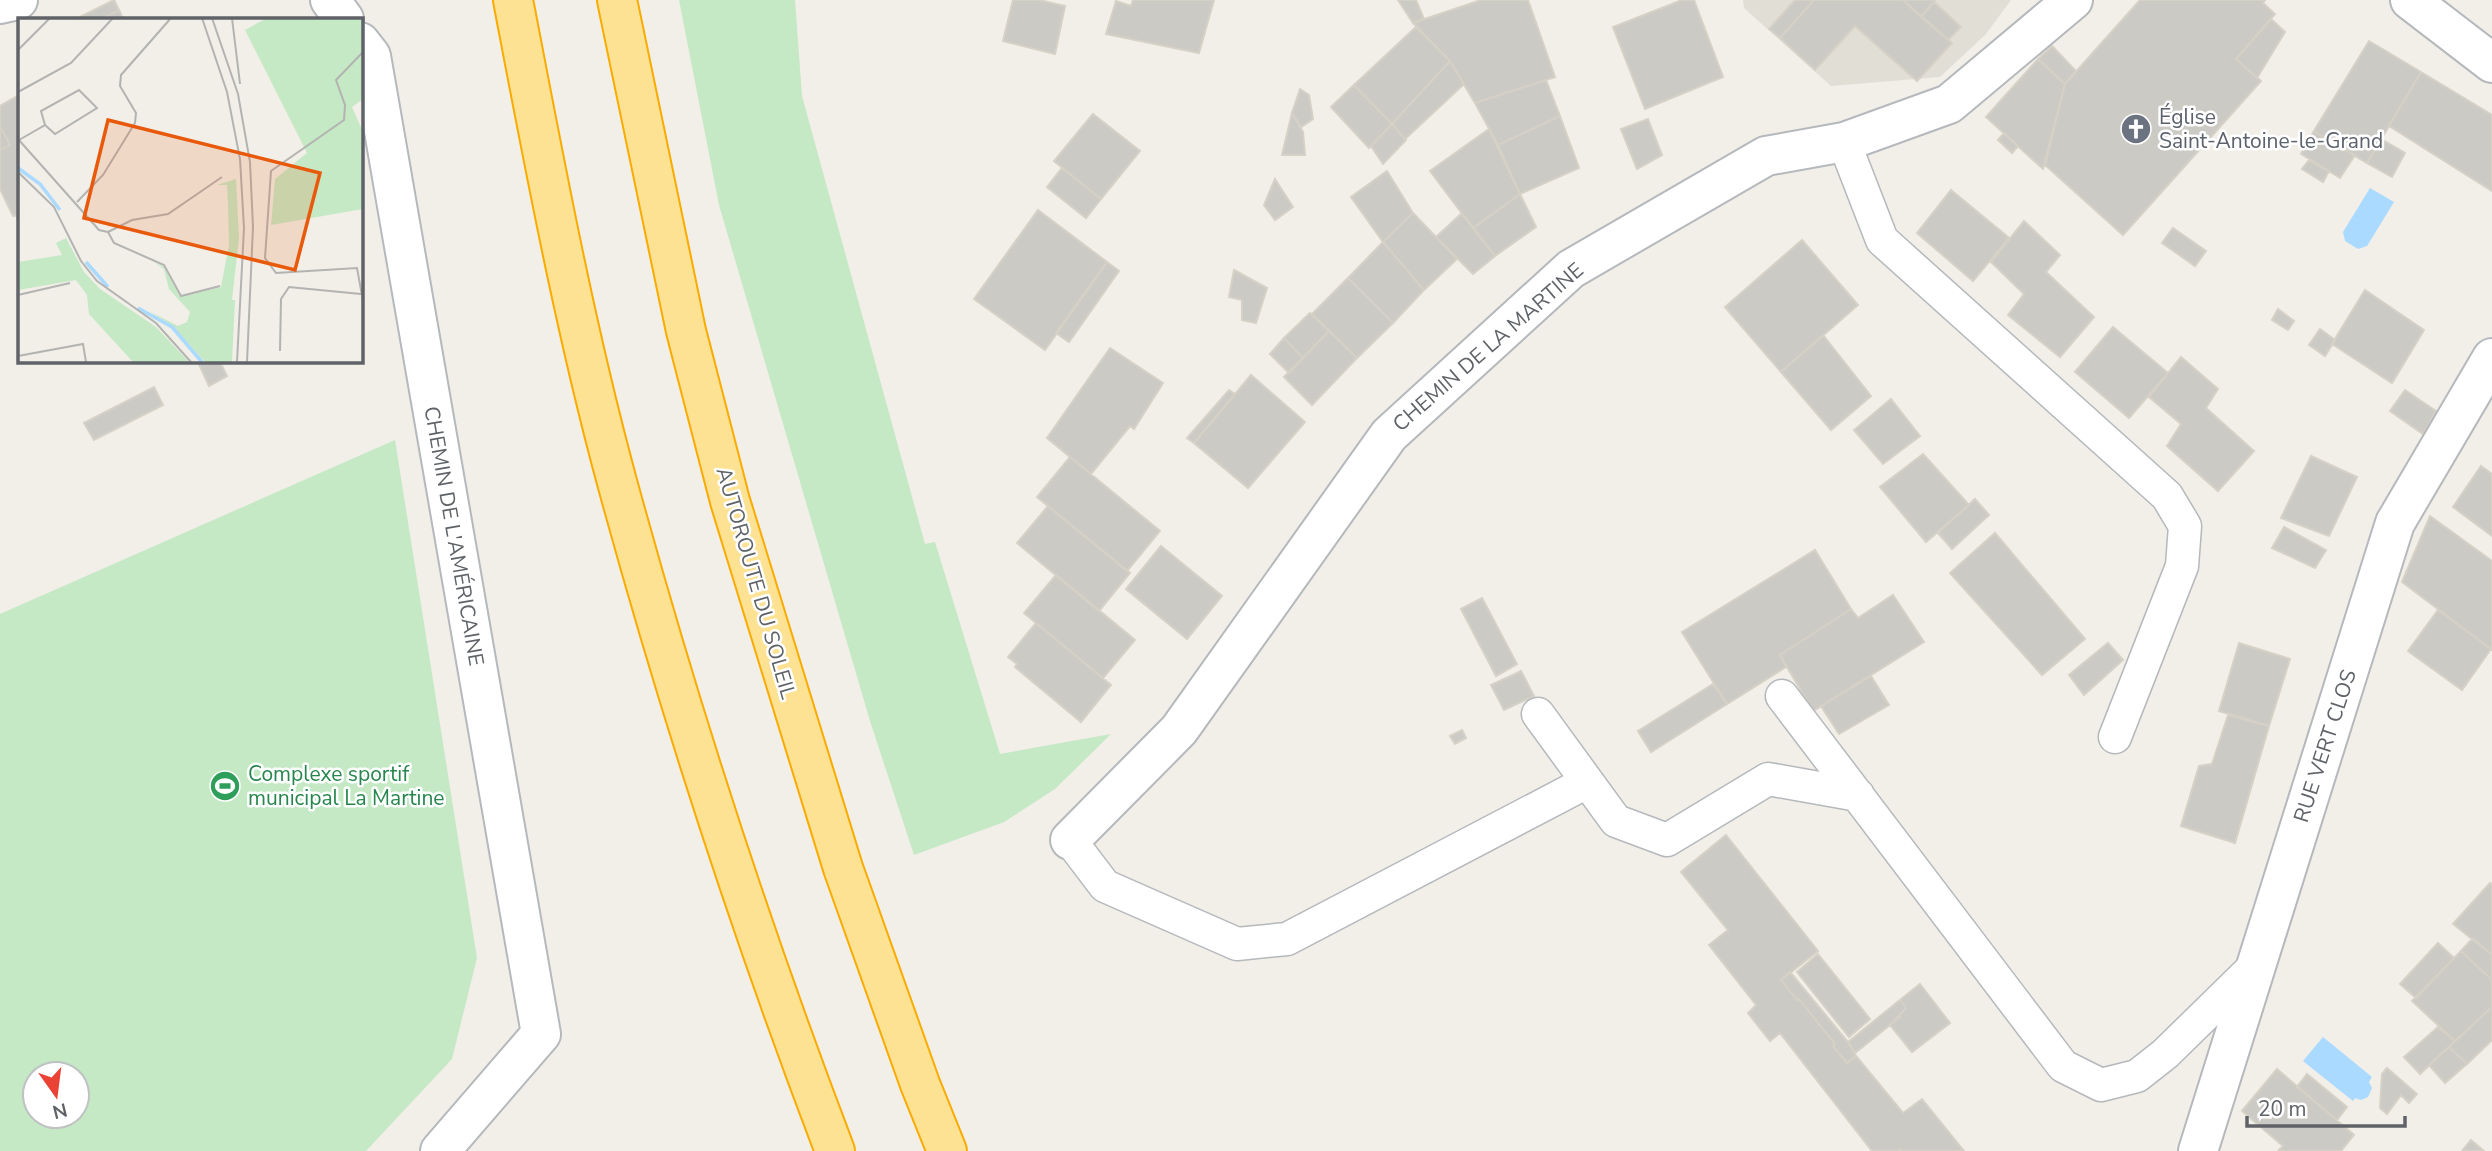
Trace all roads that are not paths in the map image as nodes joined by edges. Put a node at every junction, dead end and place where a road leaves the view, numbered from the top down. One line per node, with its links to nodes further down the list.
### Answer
1 (18, 0): 7 (street)
2 (330, 0): 8 (street)
3 (513, 0): 21 (highway)
4 (617, 0): 22 (highway, AUTOROUTE DU SOLEIL)
5 (2073, 0): 11 (street, CHEMIN DE LA MARTINE)
6 (2410, 0): 10 (street)
7 (0, 4)
8 (343, 18)
9 (362, 45): 20 (street, CHEMIN DE L'AMÉRICAINE)
10 (2492, 63)
11 (1844, 142): 15 (lane); 18 (street, CHEMIN DE LA MARTINE)
12 (2492, 358): 19 (street, RUE VERT CLOS)
13 (1782, 696): 17 (lane)
14 (1538, 715): 16 (lane)
15 (2115, 737)
16 (1587, 782): 17 (lane); 18 (lane)
17 (1857, 795): 19 (lane)
18 (1070, 840)
19 (2256, 965): 23 (street, RUE VERT CLOS)
20 (440, 1151)
21 (835, 1151)
22 (947, 1151)
23 (2198, 1151)

